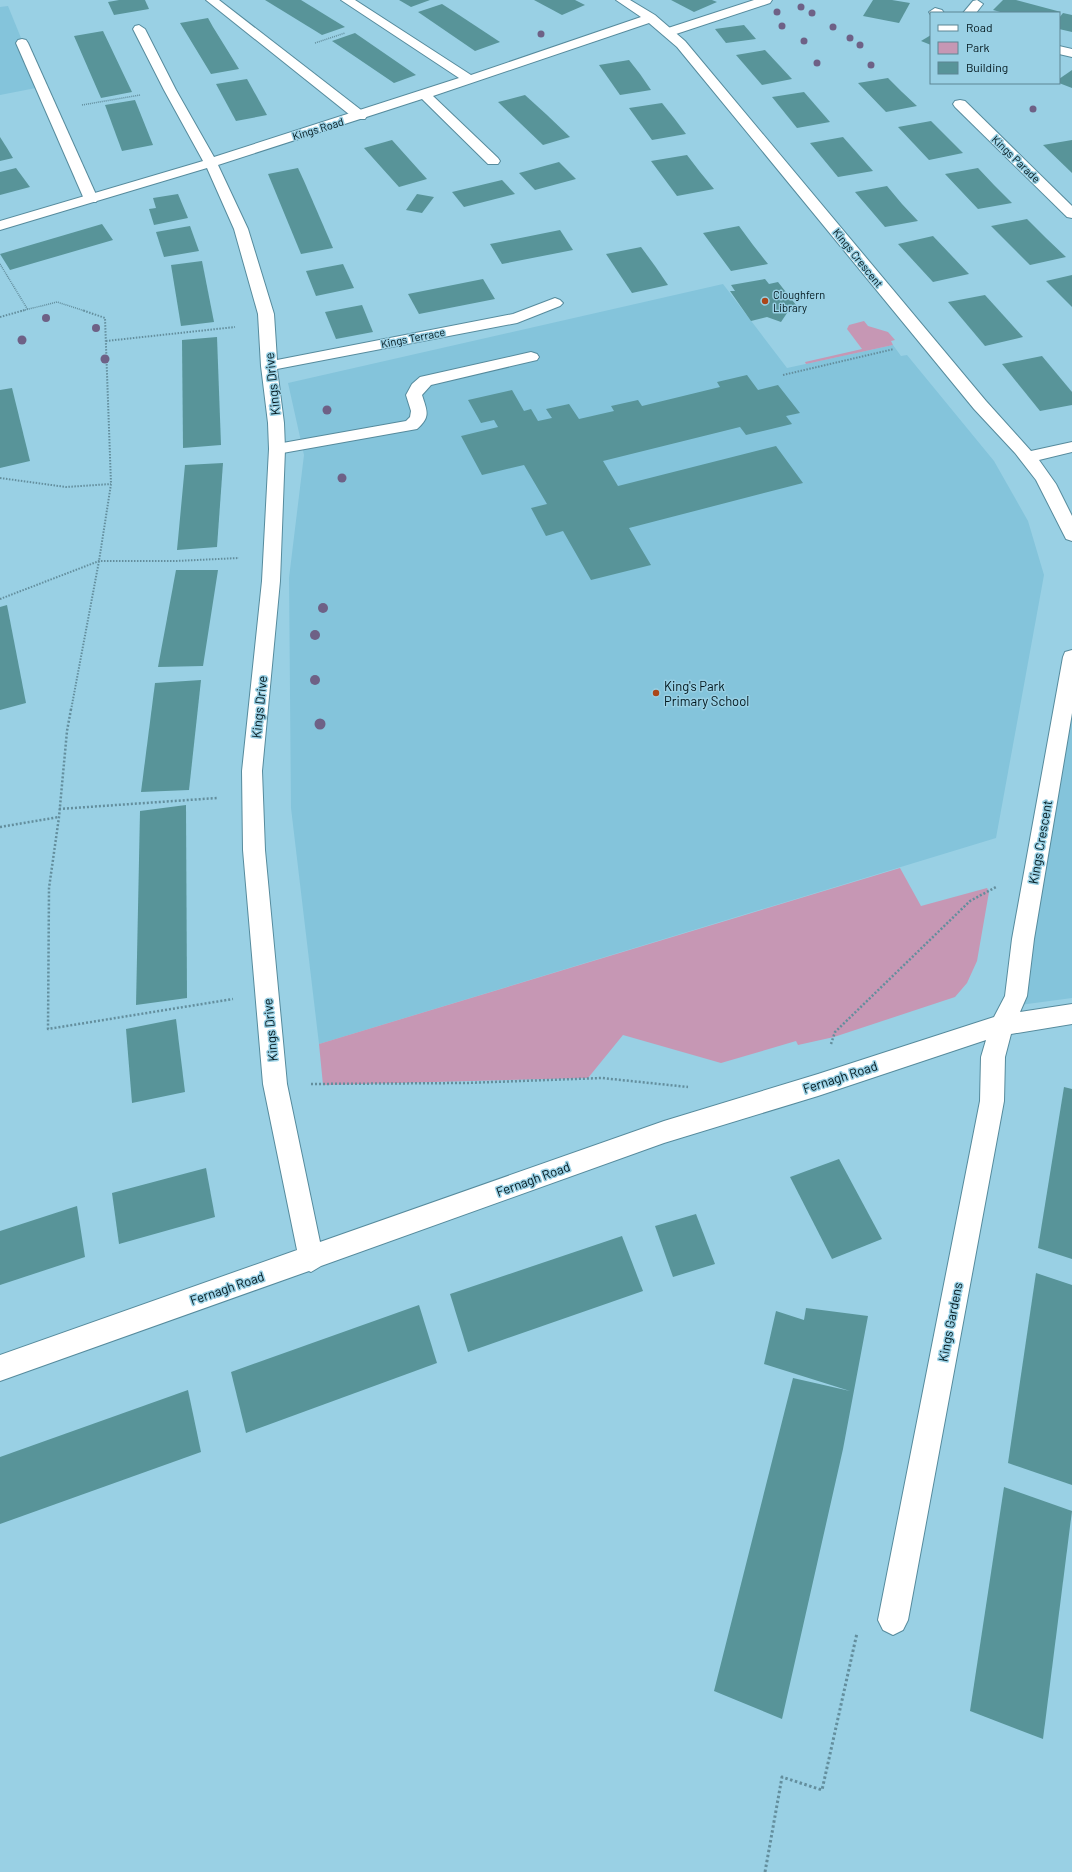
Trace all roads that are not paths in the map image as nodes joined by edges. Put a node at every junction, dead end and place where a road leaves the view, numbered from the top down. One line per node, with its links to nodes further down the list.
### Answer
1 (212, 0): 14 (street)
2 (348, 0): 11 (street)
3 (622, 0): 5 (street, Kings Crescent)
4 (766, 0): 7 (street)
5 (651, 18): 7 (street, Kings Crescent); 11 (street, Kings Road)
6 (139, 29): 16 (street)
7 (669, 32): 25 (street, Kings Crescent)
8 (22, 43): 17 (street)
9 (1060, 50): 10 (street)
10 (1072, 53)
11 (468, 79): 12 (street, Kings Road)
12 (424, 94): 14 (street, Kings Road); 15 (street)
13 (960, 104): 18 (street, Kings Parade)
14 (360, 116): 16 (street, Kings Road)
15 (493, 161)
16 (211, 162): 17 (street, Kings Road); 22 (street, Kings Drive)
17 (91, 199): 19 (street, Kings Road)
18 (1072, 214)
19 (0, 226)
20 (555, 303): 22 (street, Kings Terrace)
21 (531, 357): 24 (street)
22 (269, 366): 24 (street, Kings Drive)
23 (1072, 447): 25 (street)
24 (277, 449): 30 (street, Kings Drive)
25 (1027, 457): 26 (street, Kings Crescent)
26 (1072, 535)
27 (1072, 657): 29 (street, Kings Crescent)
28 (1072, 1014): 29 (street, Fernagh Road)
29 (1002, 1024): 30 (street, Fernagh Road); 32 (street, Kings Gardens)
30 (311, 1259): 31 (street, Fernagh Road)
31 (0, 1368)
32 (893, 1620)

